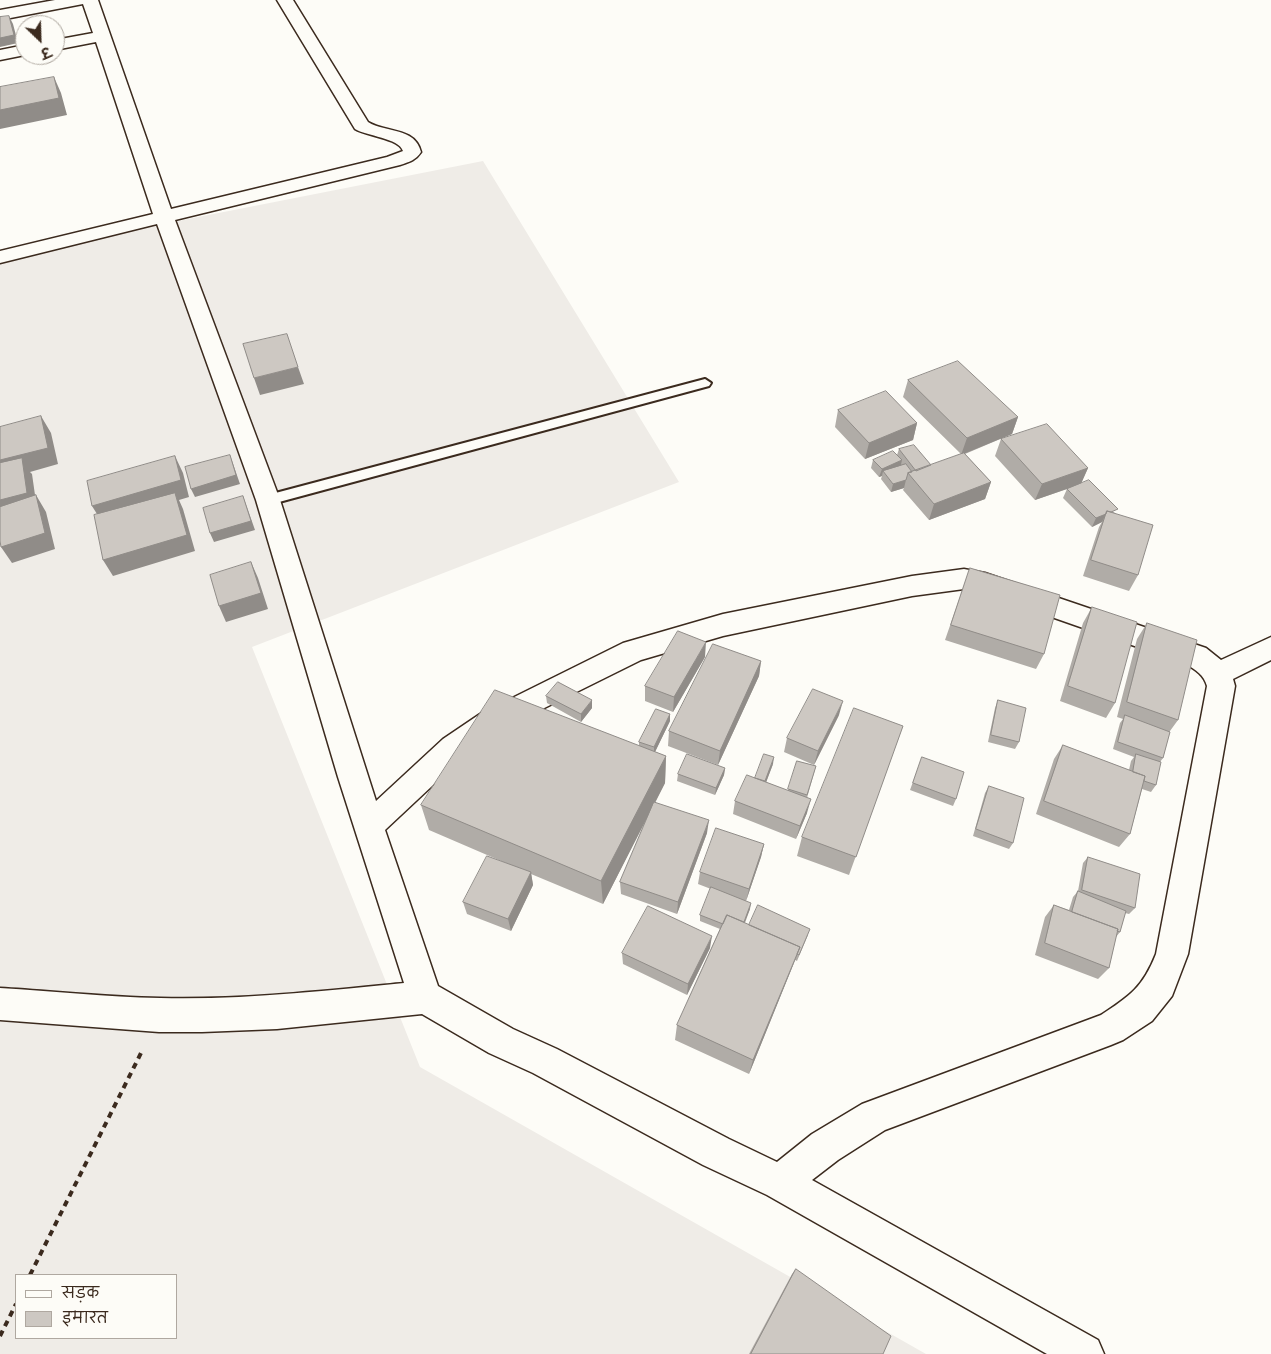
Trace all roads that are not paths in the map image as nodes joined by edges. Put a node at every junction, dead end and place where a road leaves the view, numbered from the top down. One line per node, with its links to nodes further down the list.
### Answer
1 (80, 0): 4 (street)
2 (90, 0): 5 (street)
3 (285, 0): 9 (street)
4 (0, 15)
5 (102, 36): 6 (street); 9 (street)
6 (65, 43)
7 (15, 52): 8 (street)
8 (0, 55)
9 (165, 218): 10 (street); 12 (street)
10 (0, 257)
11 (705, 383): 12 (lane)
12 (268, 500): 15 (street)
13 (1271, 648): 14 (street)
14 (1218, 674): 15 (street); 18 (street)
15 (369, 826): 16 (street)
16 (424, 997): 17 (street); 18 (street)
17 (0, 1004)
18 (780, 1182): 19 (street)
19 (1084, 1354)

